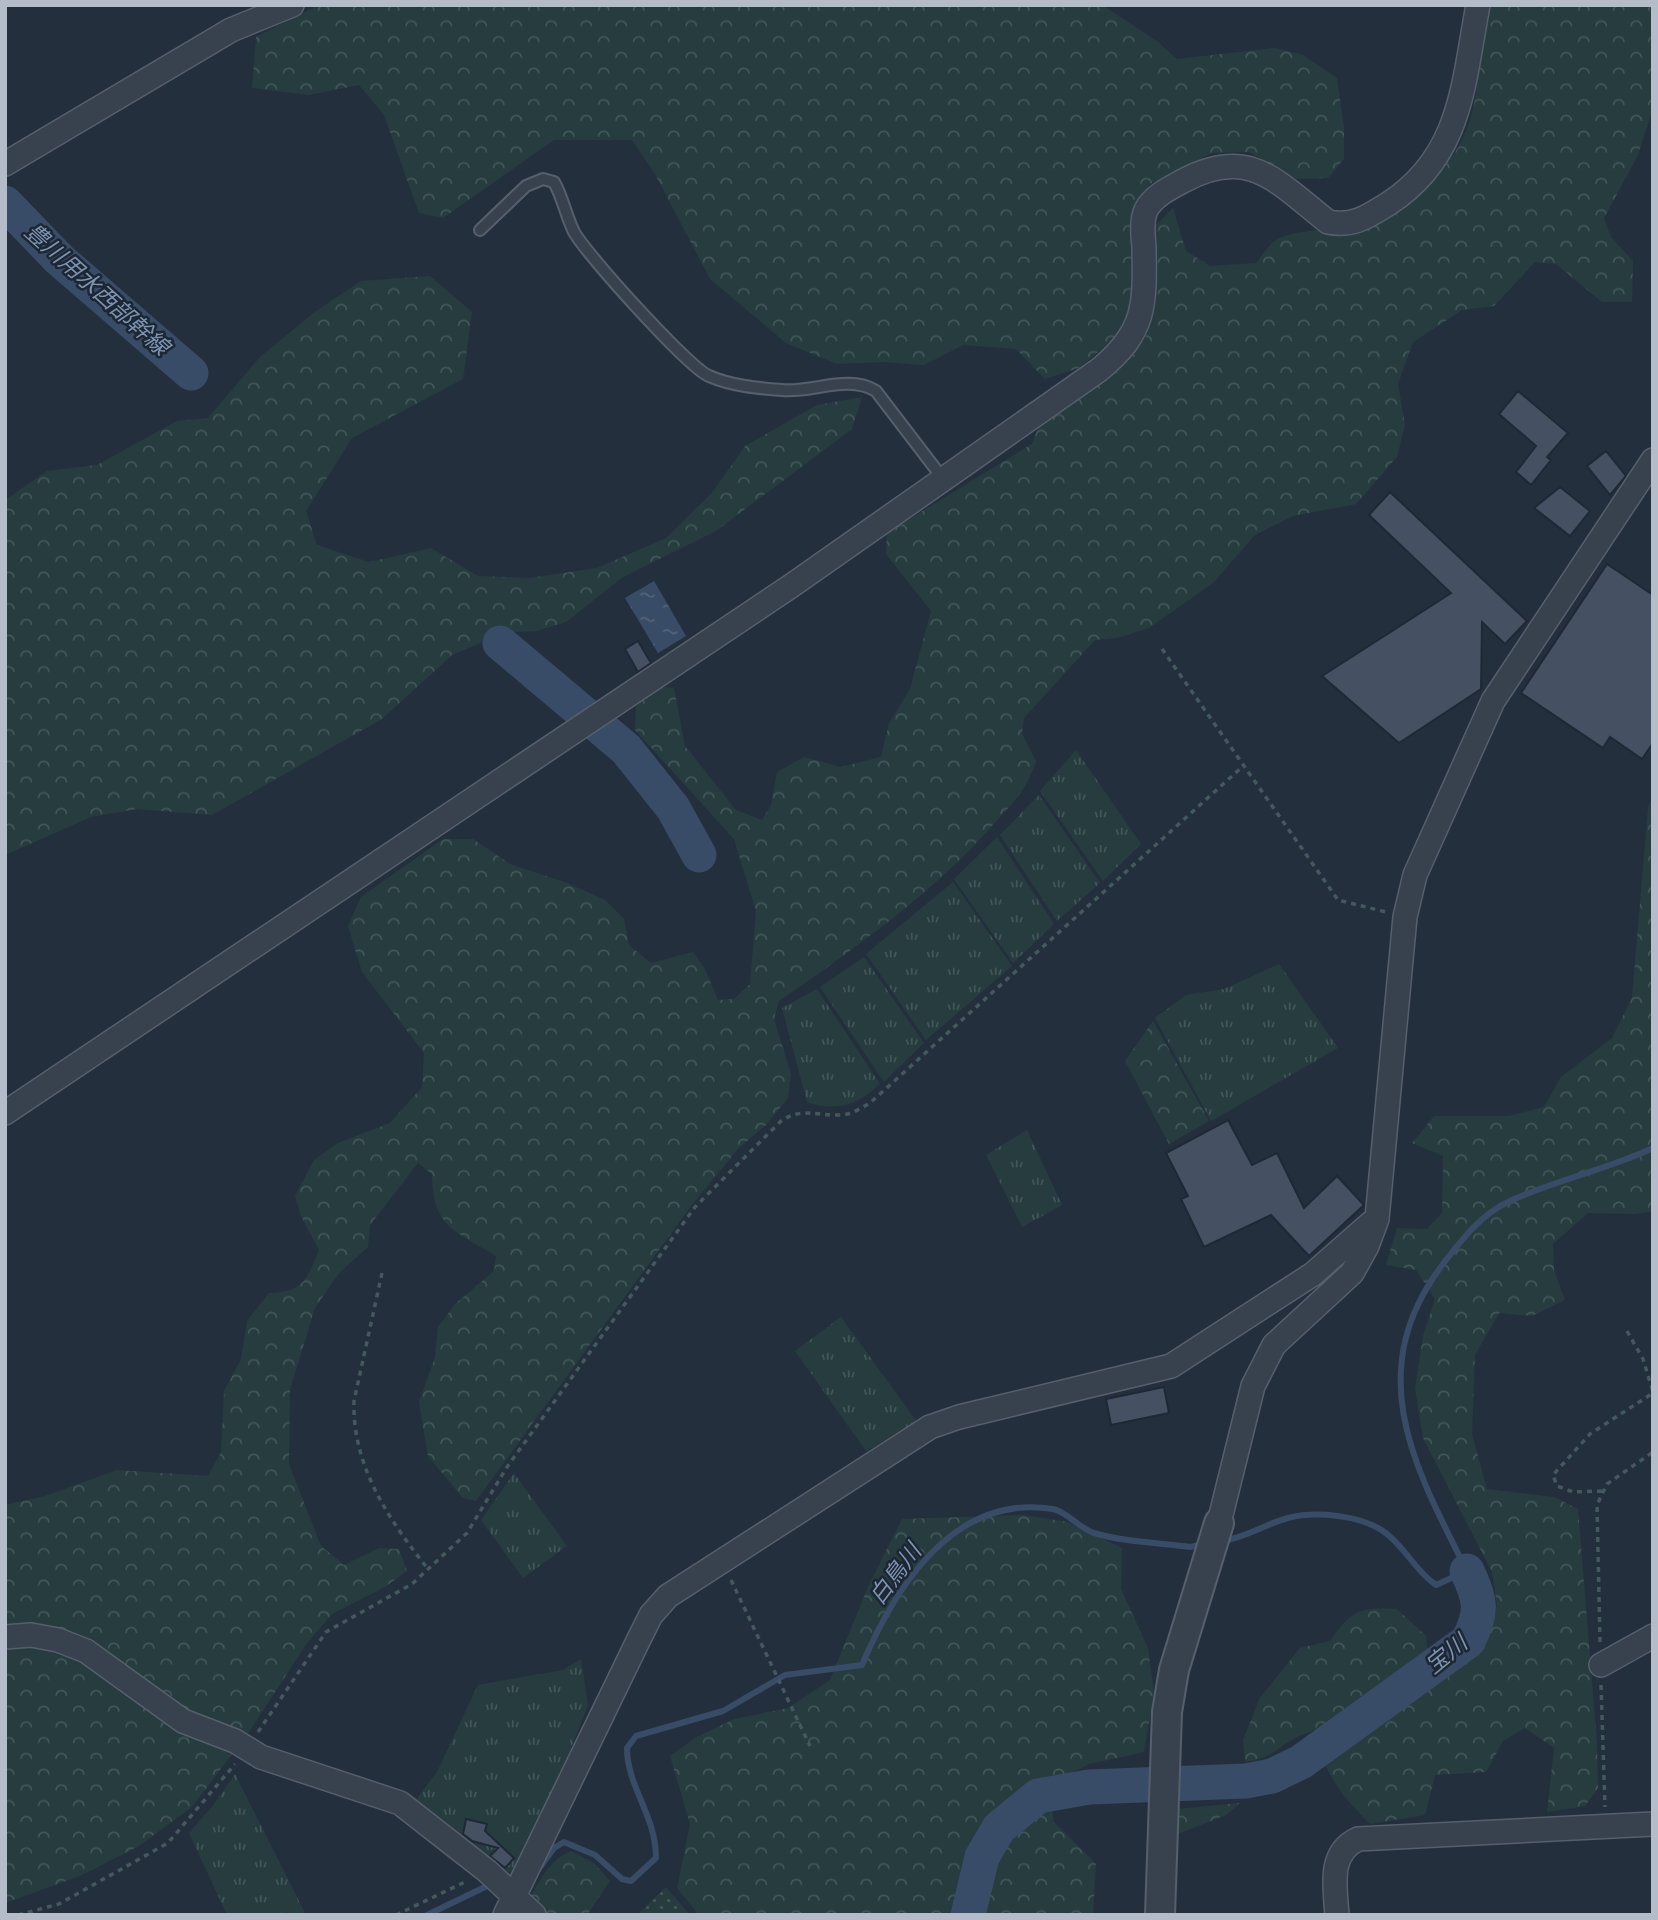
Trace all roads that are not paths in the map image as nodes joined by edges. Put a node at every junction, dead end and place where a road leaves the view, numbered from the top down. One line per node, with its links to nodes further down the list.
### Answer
1 (292, 5): 3 (street)
2 (1478, 5): 6 (street)
3 (6, 163)
4 (480, 230): 6 (lane)
5 (1653, 460): 8 (street)
6 (944, 480): 7 (street)
7 (5, 1112)
8 (1377, 1219): 9 (street); 14 (street)
9 (1219, 1523): 16 (street)
10 (1653, 1636): 12 (street)
11 (5, 1637): 14 (street)
12 (1601, 1665)
13 (1653, 1824): 17 (street)
14 (510, 1905): 15 (street)
15 (534, 1915)
16 (1160, 1915)
17 (1337, 1915)

